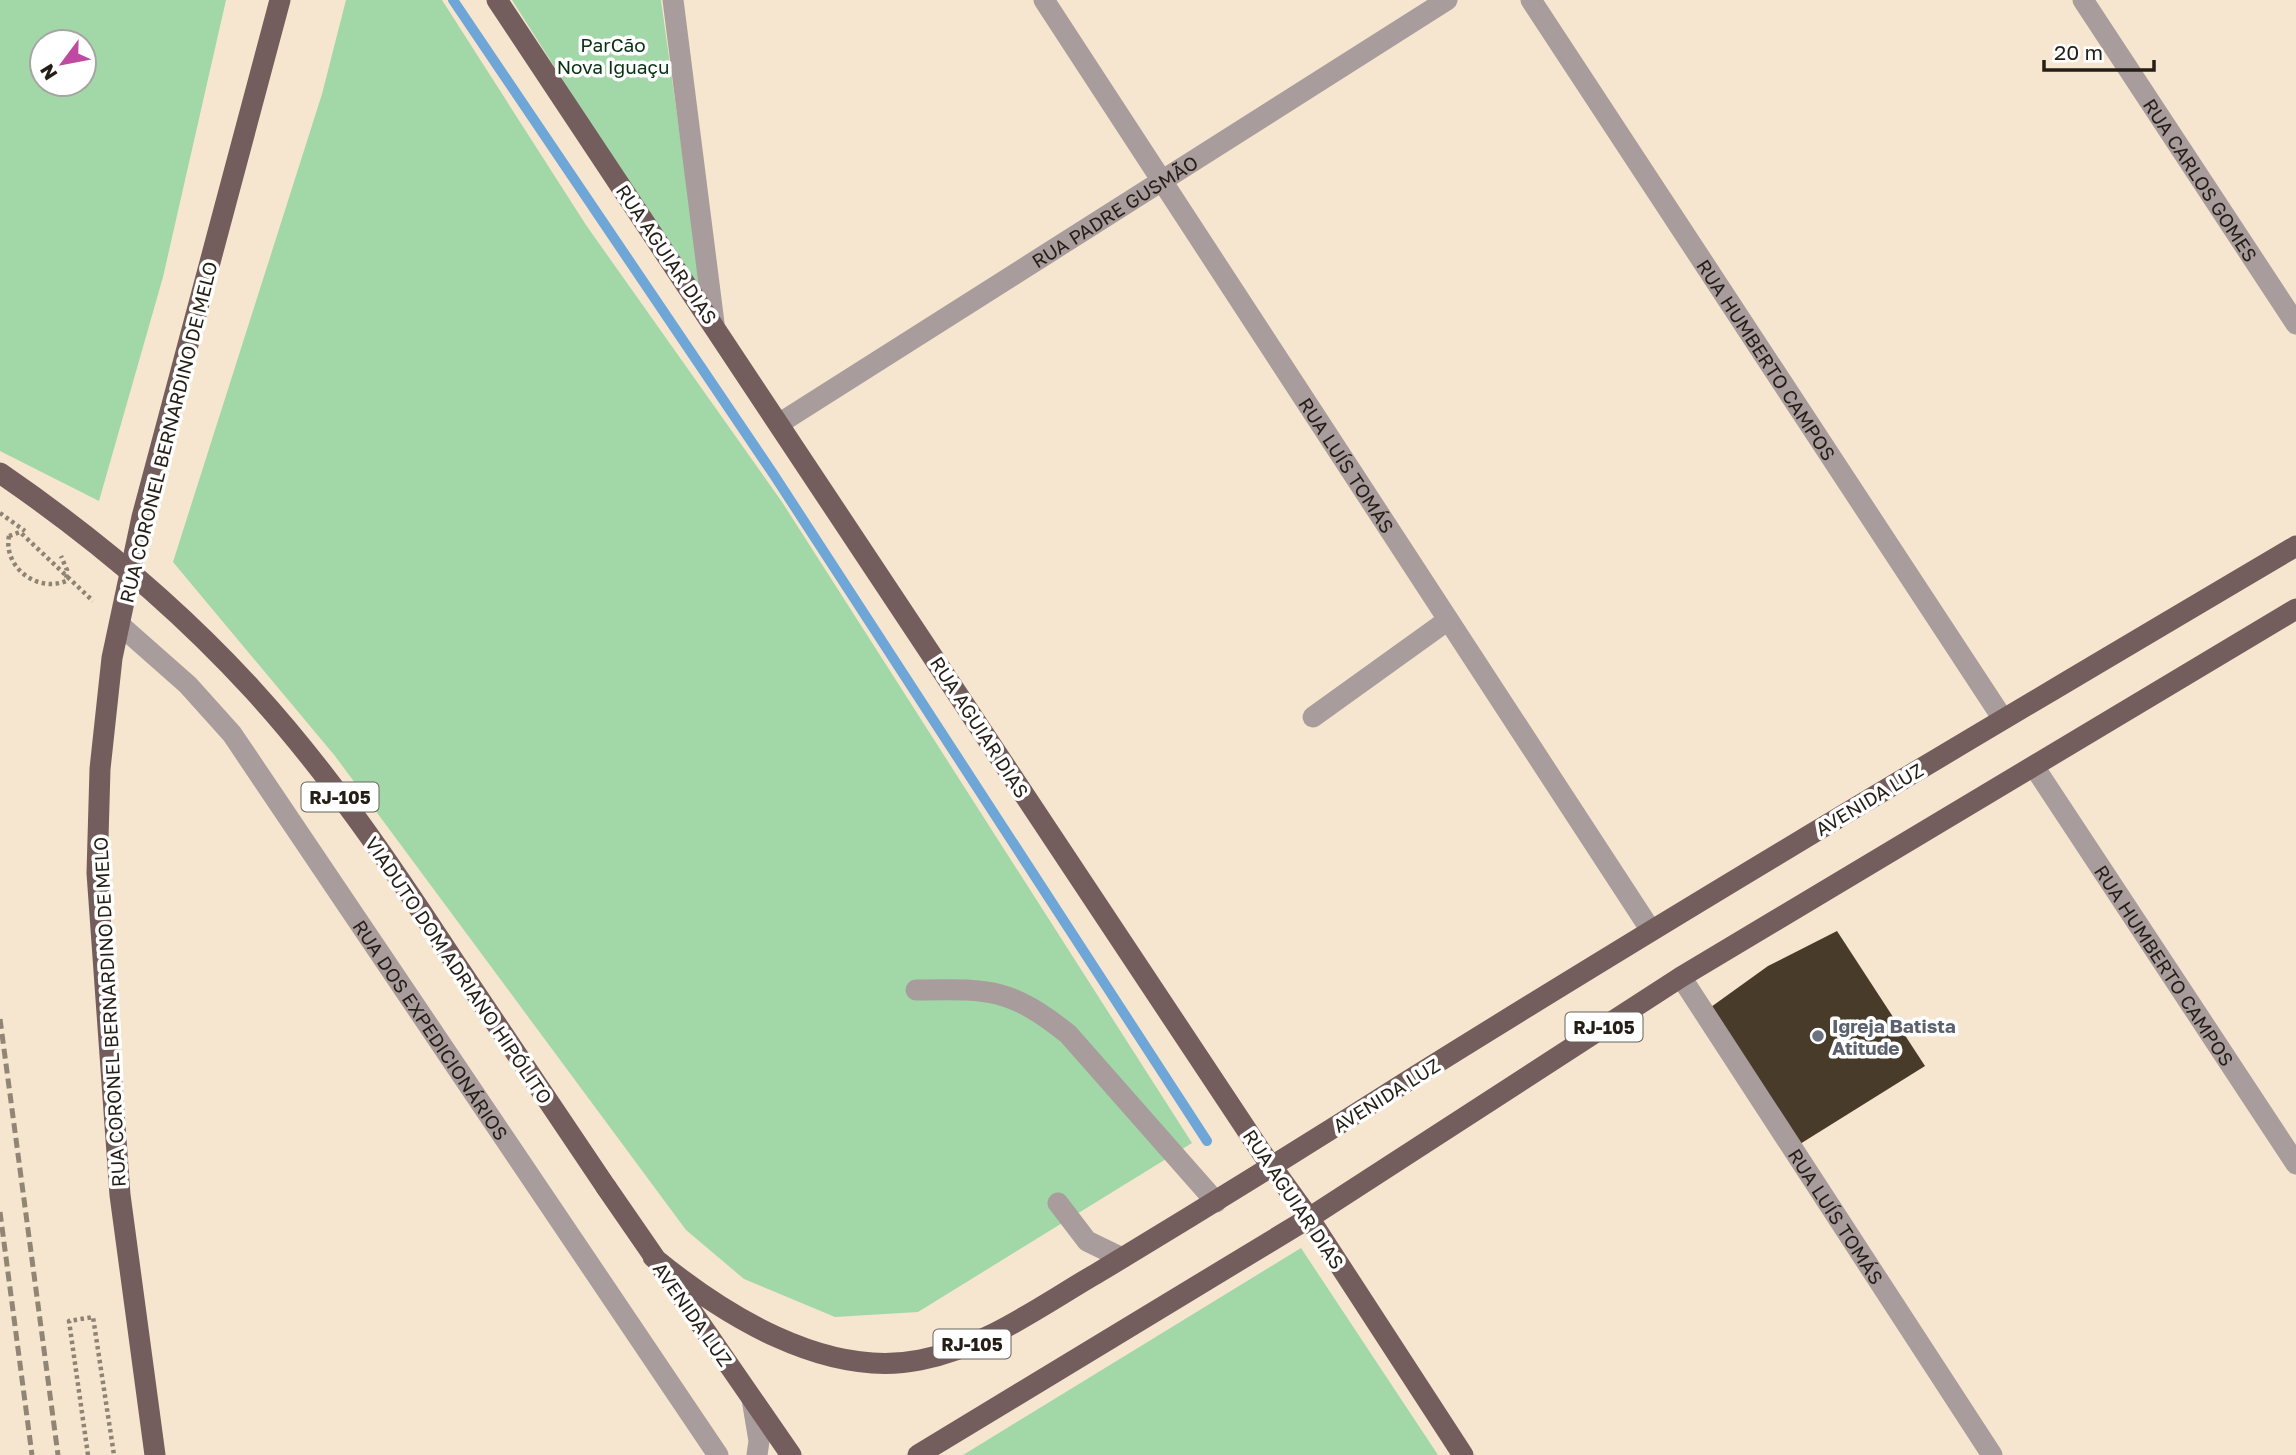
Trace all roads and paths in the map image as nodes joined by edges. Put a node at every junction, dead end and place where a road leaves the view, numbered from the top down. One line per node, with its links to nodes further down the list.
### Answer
1 (280, 0): 19 (main road, RUA CORONEL BERNARDINO DE MELO)
2 (497, 0): 9 (main road, RUA AGUIAR DIAS)
3 (673, 0): 9 (street)
4 (1044, 0): 8 (street, RUA LUÍS TOMÁS)
5 (1447, 0): 8 (street, RUA PADRE GUSMÃO)
6 (1531, 0): 21 (street, RUA HUMBERTO CAMPOS)
7 (2083, 0): 10 (street, RUA CARLOS GOMES)
8 (1161, 180): 11 (street, RUA PADRE GUSMÃO); 18 (street, RUA LUÍS TOMÁS)
9 (714, 323): 11 (main road, RUA AGUIAR DIAS)
10 (2296, 324)
11 (780, 423): 27 (main road, RUA AGUIAR DIAS)
12 (0, 473): 31 (main road, VIADUTO DOM ADRIANO HIPÓLITO / RJ-105, bridge)
13 (0, 513): 14 (path, bridge)
14 (41, 542)
15 (2296, 546): 21 (main road, AVENIDA LUZ / RJ-105)
16 (51, 549): 19 (path, bridge)
17 (2296, 609): 22 (main road, RJ-105)
18 (1448, 620): 20 (street); 23 (street, RUA LUÍS TOMÁS)
19 (120, 625): 37 (main road, RUA CORONEL BERNARDINO DE MELO); 38 (street, RUA DOS EXPEDICIONÁRIOS)
20 (1313, 717)
21 (2003, 719): 23 (main road, AVENIDA LUZ / RJ-105)
22 (2035, 768): 24 (main road, RJ-105); 26 (street, RUA HUMBERTO CAMPOS)
23 (1650, 929): 27 (main road, AVENIDA LUZ / RJ-105)
24 (1681, 977): 30 (main road, RJ-105); 42 (street, RUA LUÍS TOMÁS)
25 (916, 990): 28 (street)
26 (2296, 1164)
27 (1273, 1167): 28 (main road, AVENIDA LUZ / RJ-105); 30 (main road, RUA AGUIAR DIAS)
28 (1216, 1202): 32 (main road, AVENIDA LUZ / RJ-105)
29 (1058, 1203): 32 (street)
30 (1309, 1218): 40 (main road, RJ-105); 41 (main road, RUA AGUIAR DIAS)
31 (653, 1256): 32 (main road, AVENIDA LUZ / RJ-105); 33 (main road, AVENIDA LUZ / RJ-105)
32 (1122, 1258)
33 (751, 1397): 34 (main road, RJ-105); 39 (street, AVENIDA LUZ)
34 (789, 1453)
35 (88, 1455): 36 (path)
36 (114, 1455)
37 (155, 1455)
38 (718, 1455)
39 (757, 1455)
40 (918, 1455)
41 (1463, 1455)
42 (1992, 1455)

